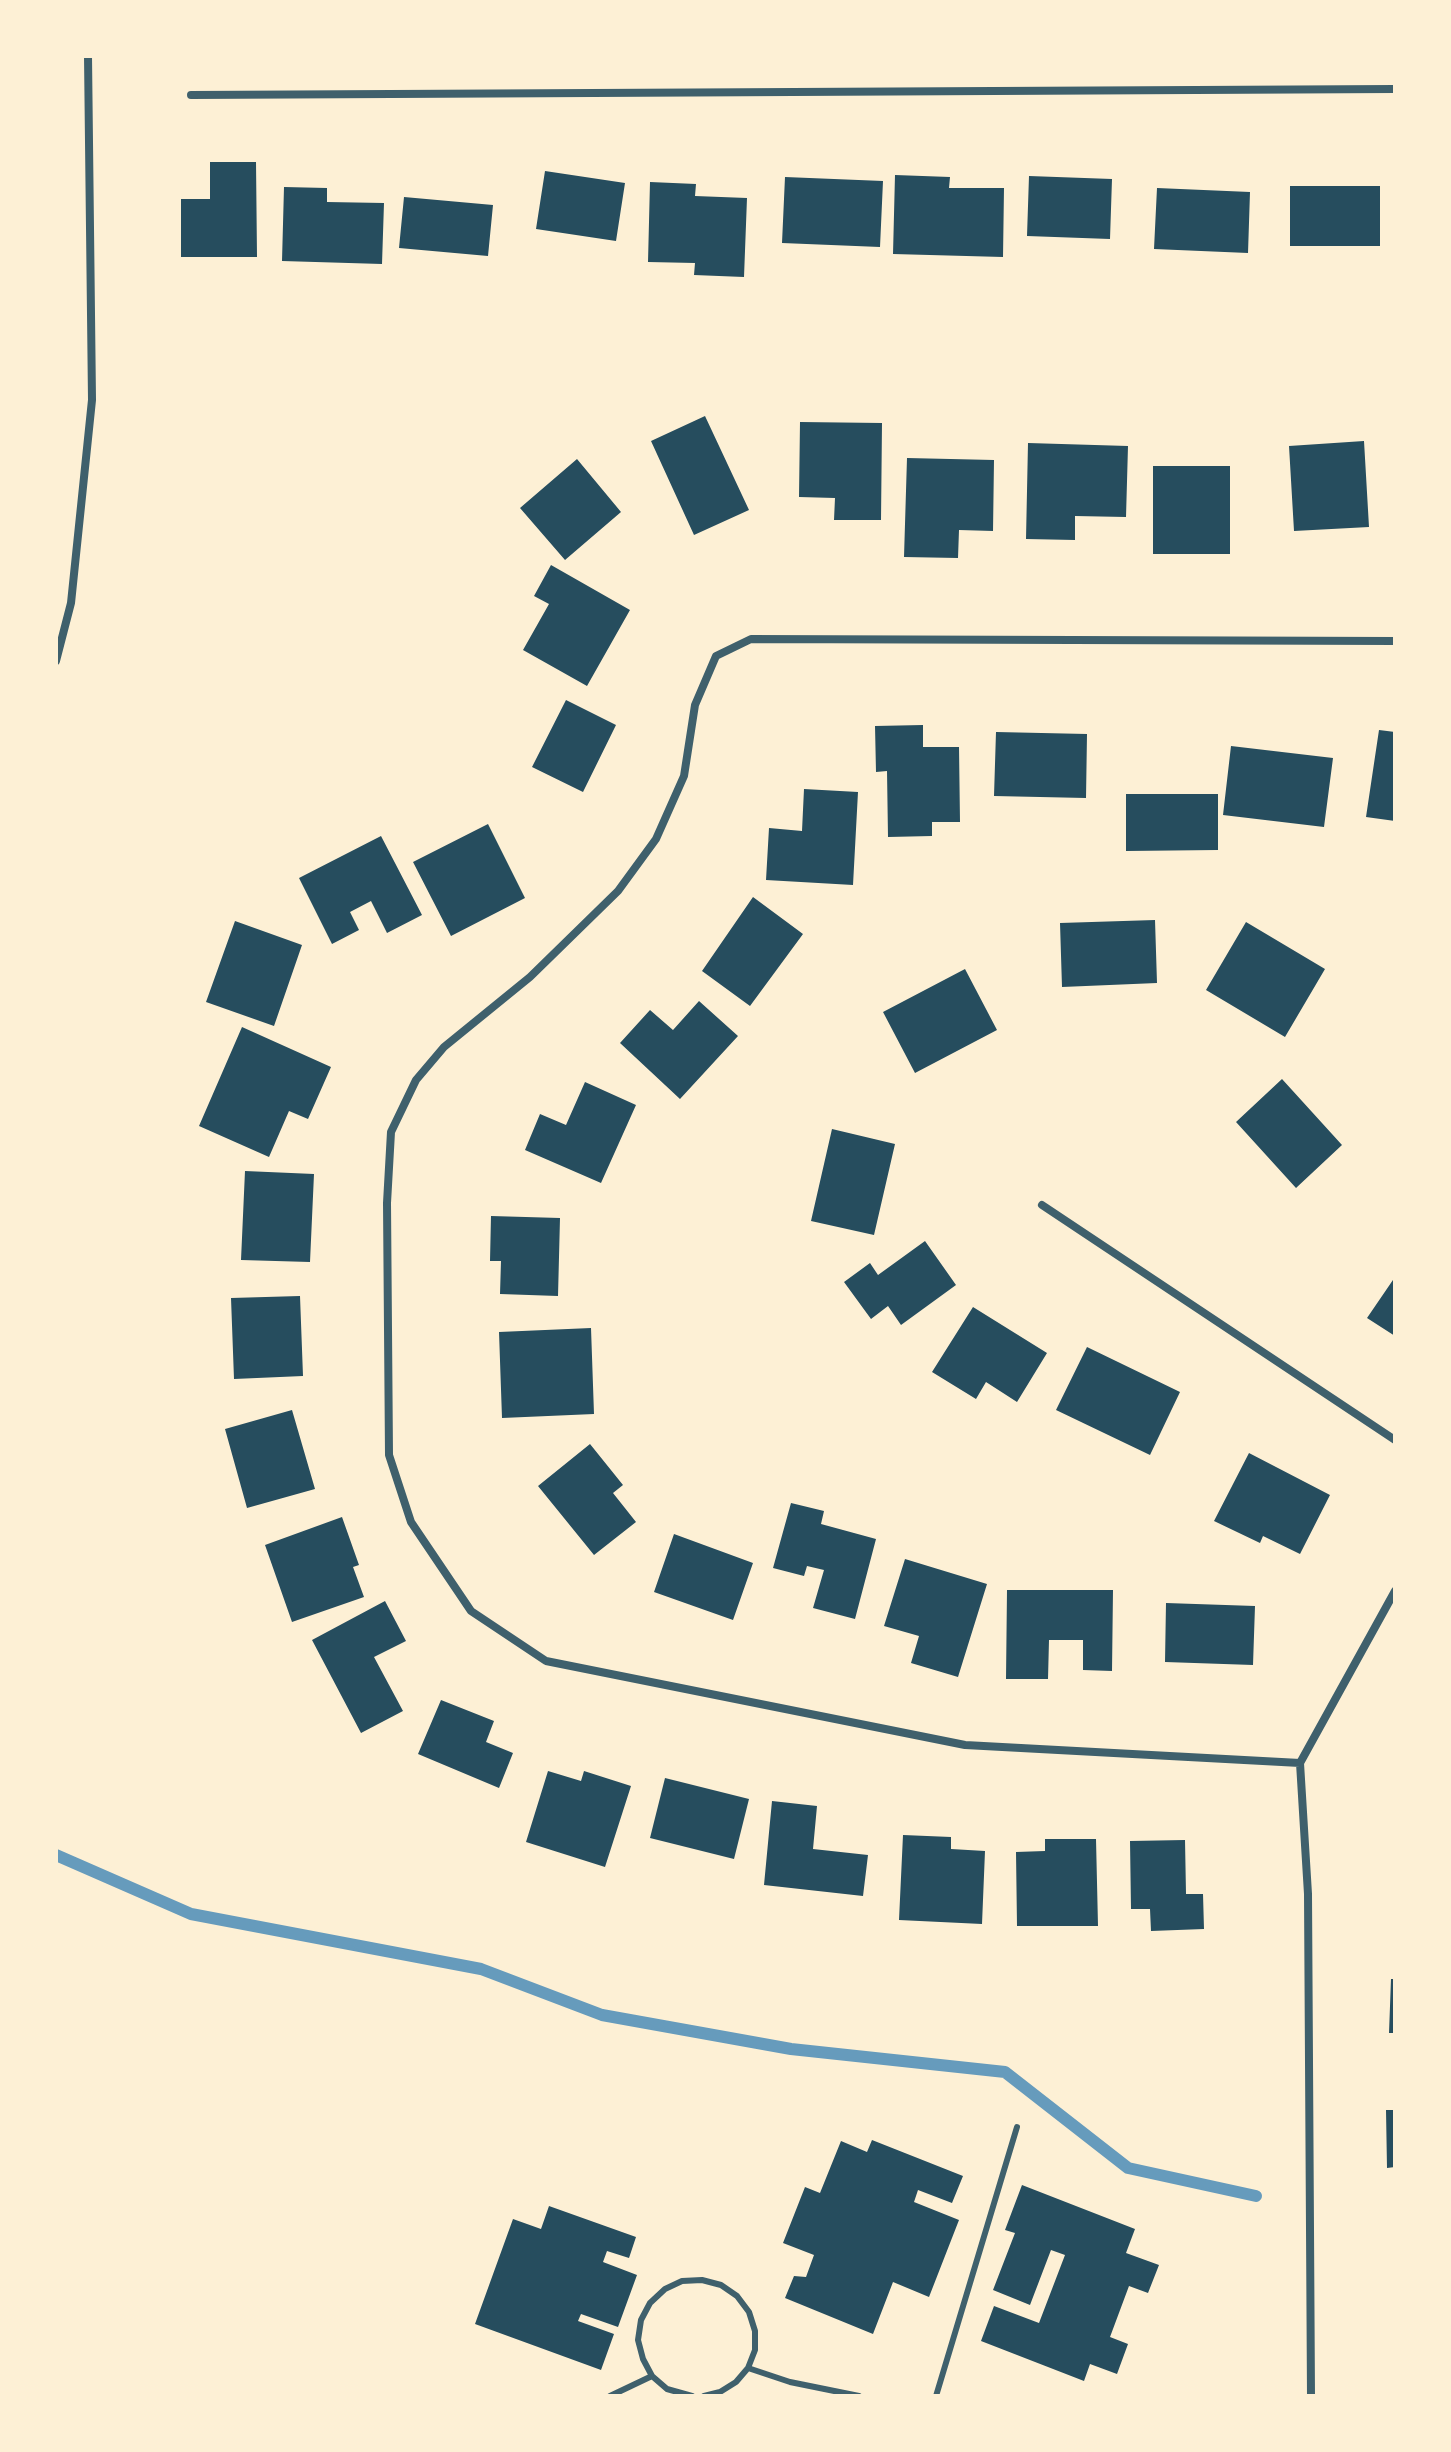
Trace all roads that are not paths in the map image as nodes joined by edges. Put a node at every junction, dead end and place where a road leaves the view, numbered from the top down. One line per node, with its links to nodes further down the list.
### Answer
1 (88, 56): 5 (street)
2 (1395, 89): 3 (street)
3 (191, 95)
4 (1395, 641): 9 (street)
5 (56, 661)
6 (1042, 1205): 7 (street)
7 (1395, 1440)
8 (1395, 1591): 9 (street)
9 (1300, 1763): 18 (street)
10 (1017, 2127): 17 (lane)
11 (748, 2368): 12 (lane); 15 (lane); 16 (lane)
12 (652, 2376): 13 (lane); 14 (lane)
13 (610, 2396)
14 (692, 2396)
15 (704, 2396)
16 (859, 2396)
17 (936, 2396)
18 (1311, 2396)

